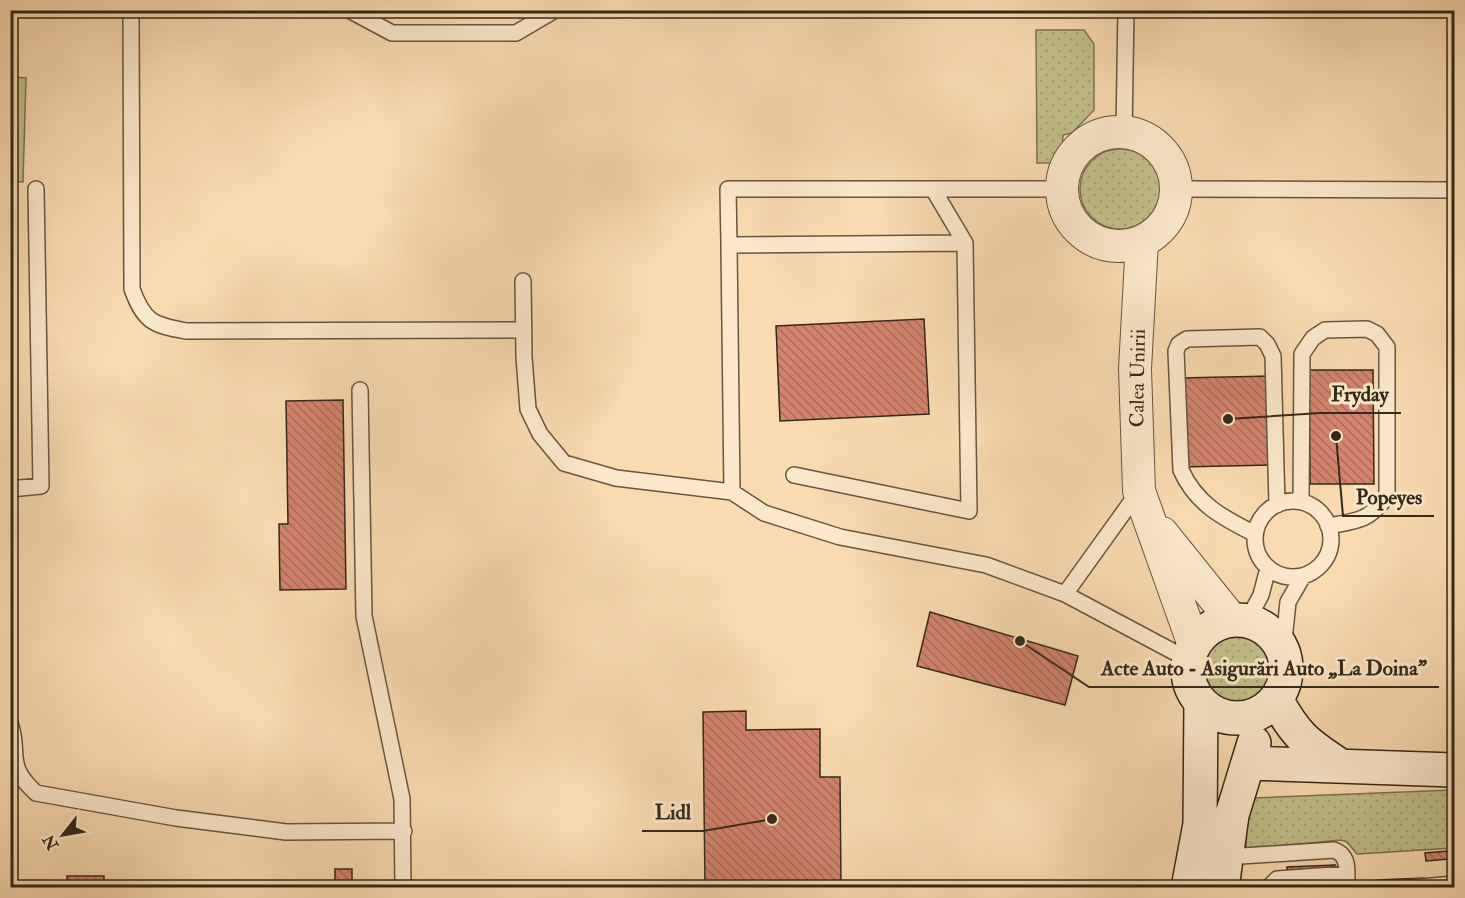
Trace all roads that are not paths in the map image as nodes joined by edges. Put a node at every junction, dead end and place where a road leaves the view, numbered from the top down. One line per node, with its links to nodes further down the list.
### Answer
1 (130, 10): 15 (lane)
2 (349, 10): 3 (lane)
3 (555, 10)
4 (1126, 10): 5 (lane)
5 (1124, 132): 8 (street); 9 (street)
6 (36, 189): 18 (lane)
7 (933, 189): 8 (lane); 12 (lane); 13 (lane)
8 (1062, 189): 11 (street)
9 (1176, 189): 10 (lane); 11 (street)
10 (1455, 190)
11 (1142, 242): 20 (street, Calea Unirii)
12 (965, 243): 13 (lane); 17 (lane)
13 (729, 245): 19 (lane)
14 (523, 281): 15 (lane)
15 (524, 330): 19 (lane)
16 (360, 390): 37 (lane)
17 (794, 475)
18 (10, 489)
19 (732, 492): 27 (lane)
20 (1143, 502): 27 (lane); 28 (street); 30 (street, Calea Unirii)
21 (1301, 502): 22 (lane); 23 (lane); 23 (lane)
22 (1277, 505): 24 (lane); 24 (lane)
23 (1328, 526): 26 (lane)
24 (1255, 534): 25 (lane)
25 (1268, 568): 26 (lane); 28 (lane)
26 (1303, 576): 29 (lane)
27 (1065, 594): 30 (lane)
28 (1239, 620): 29 (street); 30 (street)
29 (1283, 650): 32 (street)
30 (1191, 652): 31 (street)
31 (1201, 702): 32 (street); 42 (street)
32 (1270, 705): 34 (street); 35 (street)
33 (10, 723): 37 (lane)
34 (1248, 763): 35 (street); 38 (street)
35 (1341, 766): 36 (street)
36 (1455, 770)
37 (404, 831): 41 (lane)
38 (1224, 872): 39 (lane)
39 (1347, 881): 43 (lane)
40 (1455, 884): 44 (lane)
41 (403, 888)
42 (1188, 888)
43 (1268, 888)
44 (1409, 888)

